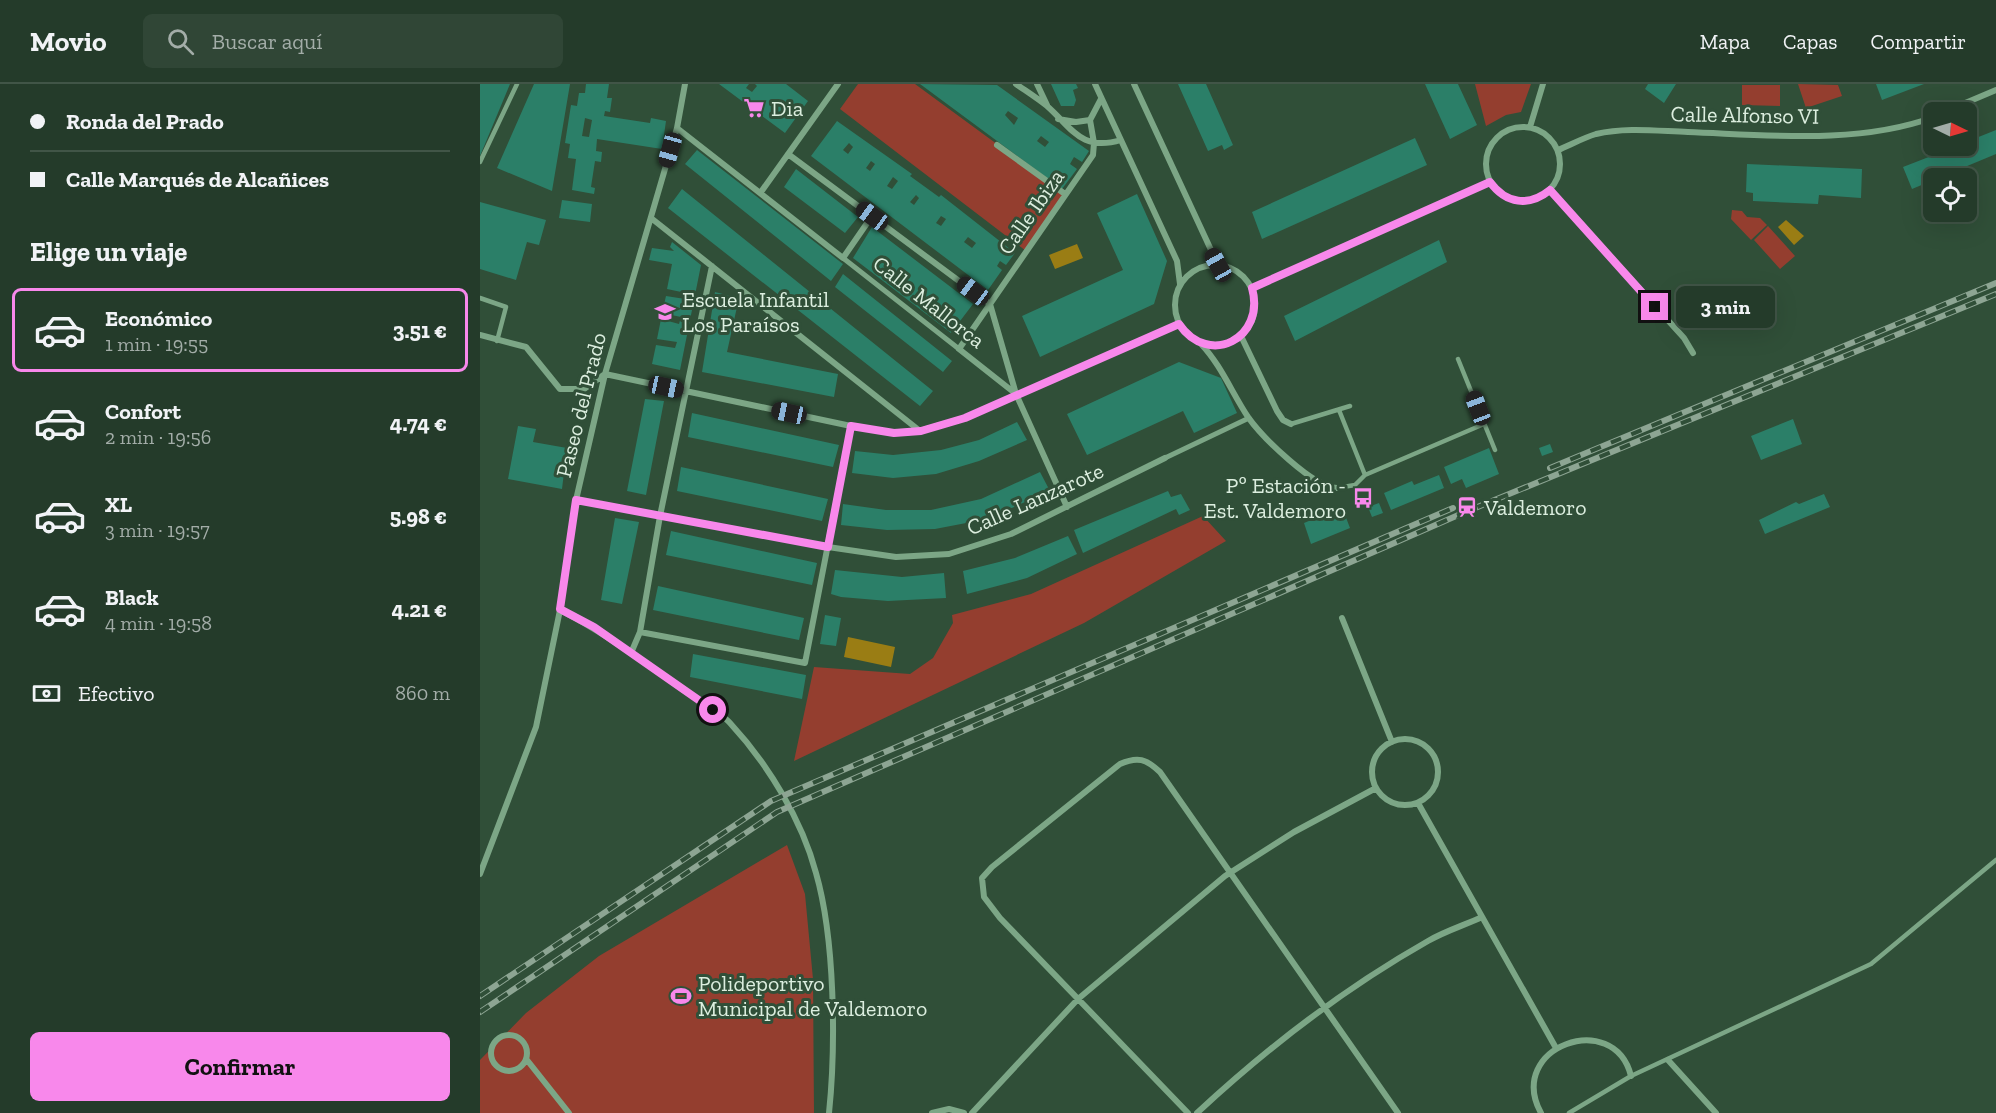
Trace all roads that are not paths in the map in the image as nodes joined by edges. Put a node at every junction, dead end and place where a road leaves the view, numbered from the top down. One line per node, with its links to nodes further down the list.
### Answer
1 (517, 84): 23 (lane)
2 (685, 84): 17 (street, Paseo del Prado)
3 (838, 84): 22 (street)
4 (1016, 84): 12 (street)
5 (1037, 84): 12 (street)
6 (1095, 84): 10 (street)
7 (1134, 84): 31 (street)
8 (1543, 84): 16 (street)
9 (1996, 90): 11 (street)
10 (1101, 99): 14 (street); 18 (street)
11 (1968, 102)
12 (1047, 106): 13 (street)
13 (1058, 119): 14 (street); 19 (street)
14 (1090, 120): 19 (street)
15 (1923, 121): 21 (street, Calle Alfonso VI)
16 (1530, 127): 21 (street); 24 (street)
17 (677, 128): 26 (street, Calle Mallorca); 29 (street, Paseo del Prado)
18 (1121, 140): 19 (street); 33 (street)
19 (1095, 143): 27 (street, Calle Ibiza)
20 (998, 145): 27 (street)
21 (1558, 150): 25 (street)
22 (788, 154): 26 (street); 28 (street)
23 (480, 162)
24 (1490, 182): 25 (street); 34 (street)
25 (1550, 190): 43 (street)
26 (761, 192): 30 (street, Calle Mallorca)
27 (1065, 195): 36 (street, Calle Ibiza)
28 (872, 216): 30 (street); 36 (street)
29 (651, 218): 32 (street); 45 (street, Paseo del Prado)
30 (843, 258): 42 (street, Calle Mallorca)
31 (1218, 265): 33 (street); 34 (street)
32 (712, 266): 46 (street); 54 (street)
33 (1180, 284): 37 (street)
34 (1252, 288): 39 (street)
35 (480, 298): 40 (lane)
36 (990, 304): 42 (street, Calle Ibiza); 47 (street)
37 (1179, 324): 41 (street); 47 (street)
38 (480, 335): 40 (street)
39 (1241, 336): 41 (street); 51 (street)
40 (497, 341): 45 (street)
41 (1201, 343): 50 (street)
42 (959, 349): 47 (street, Calle Mallorca)
43 (1693, 353)
44 (1458, 359): 52 (lane)
45 (605, 374): 46 (street); 59 (street, Paseo del Prado)
46 (686, 391): 53 (street); 61 (street)
47 (1016, 394): 54 (street); 60 (street)
48 (1350, 406): 49 (lane)
49 (1339, 410): 51 (lane); 57 (lane)
50 (1249, 418): 56 (street, Calle Lanzarote); 58 (street)
51 (1291, 424)
52 (1484, 424): 55 (lane); 57 (lane)
53 (851, 426): 54 (street); 62 (street)
54 (921, 431)
55 (1495, 450)
56 (1165, 458): 60 (street, Calle Lanzarote)
57 (1365, 475): 58 (lane)
58 (1337, 488)
59 (576, 500): 61 (street, Calle Lanzarote); 63 (street, Paseo del Prado)
60 (1067, 507): 62 (street, Calle Lanzarote)
61 (660, 516): 62 (street, Calle Lanzarote); 65 (street)
62 (828, 547): 65 (street)
63 (560, 609): 66 (street); 72 (street, Paseo del Prado)
64 (1342, 618): 67 (street)
65 (640, 632): 66 (street)
66 (631, 653): 81 (street)
67 (1392, 742): 68 (street); 69 (street)
68 (1376, 788): 69 (street); 71 (street)
69 (1418, 803): 73 (street)
70 (1996, 860): 78 (lane)
71 (1230, 873): 74 (street); 74 (street); 75 (street)
72 (480, 874)
73 (1482, 917): 75 (street); 76 (street)
74 (1078, 999): 84 (street); 85 (street)
75 (1324, 1008): 86 (street); 87 (street)
76 (1556, 1048): 79 (street); 88 (street)
77 (527, 1060): 77 (street); 80 (street)
78 (1668, 1060): 79 (lane); 90 (street)
79 (1631, 1076): 89 (lane)
80 (569, 1113)
81 (829, 1113)
82 (932, 1113): 83 (street)
83 (964, 1113)
84 (972, 1113)
85 (1188, 1113)
86 (1197, 1113)
87 (1398, 1113)
88 (1541, 1113)
89 (1569, 1113)
90 (1716, 1113)

